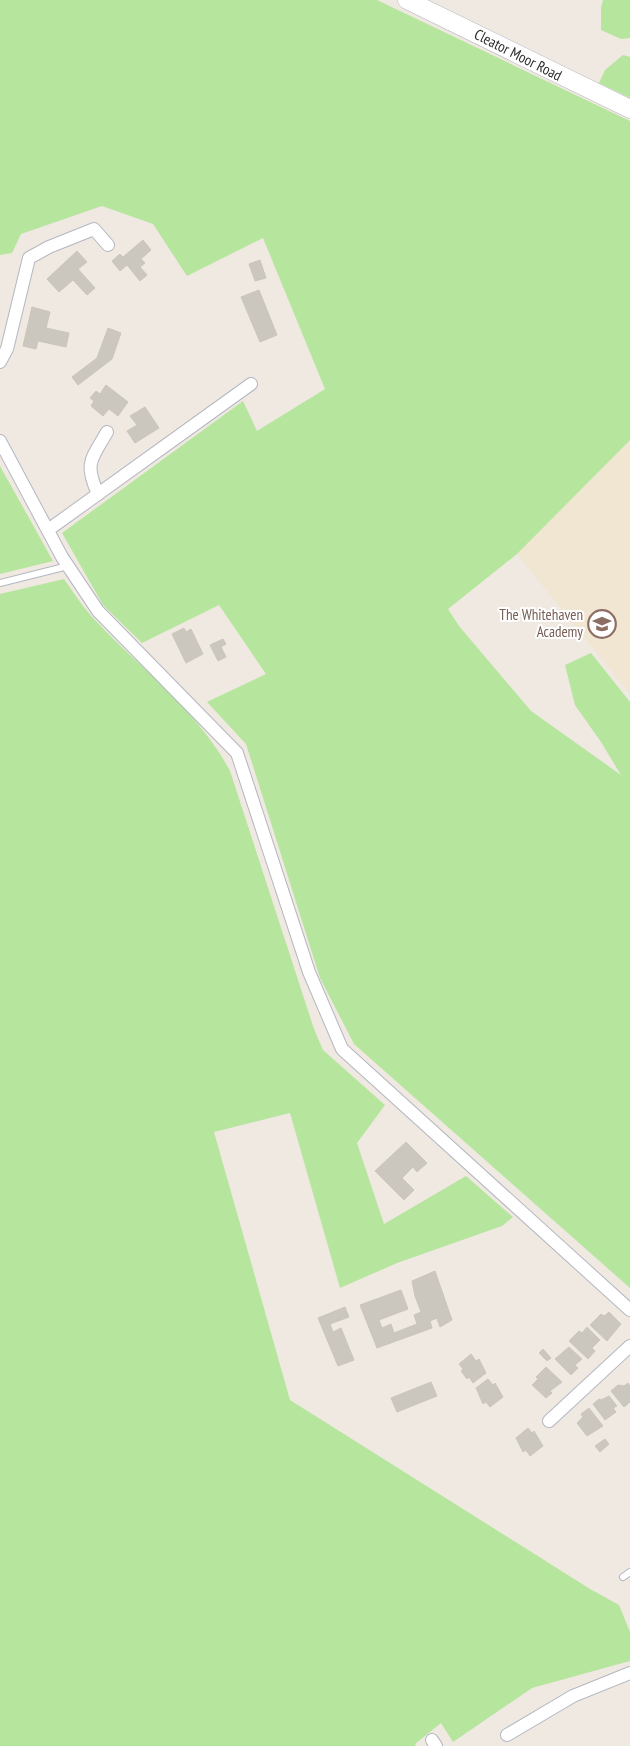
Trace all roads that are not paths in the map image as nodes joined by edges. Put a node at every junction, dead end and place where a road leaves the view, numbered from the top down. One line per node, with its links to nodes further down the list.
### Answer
1 (407, 0): 2 (main road, Cleator Moor Road)
2 (630, 109)
3 (108, 245): 4 (street)
4 (0, 362)
5 (251, 384): 8 (street)
6 (107, 432): 8 (street)
7 (0, 441): 9 (street)
8 (98, 494): 9 (street)
9 (48, 530): 10 (street)
10 (68, 566): 11 (lane); 12 (street)
11 (0, 583)
12 (630, 1310)
13 (630, 1346): 14 (street)
14 (549, 1421)
15 (630, 1572): 16 (lane)
16 (623, 1577)
17 (630, 1673): 18 (street)
18 (507, 1735)

